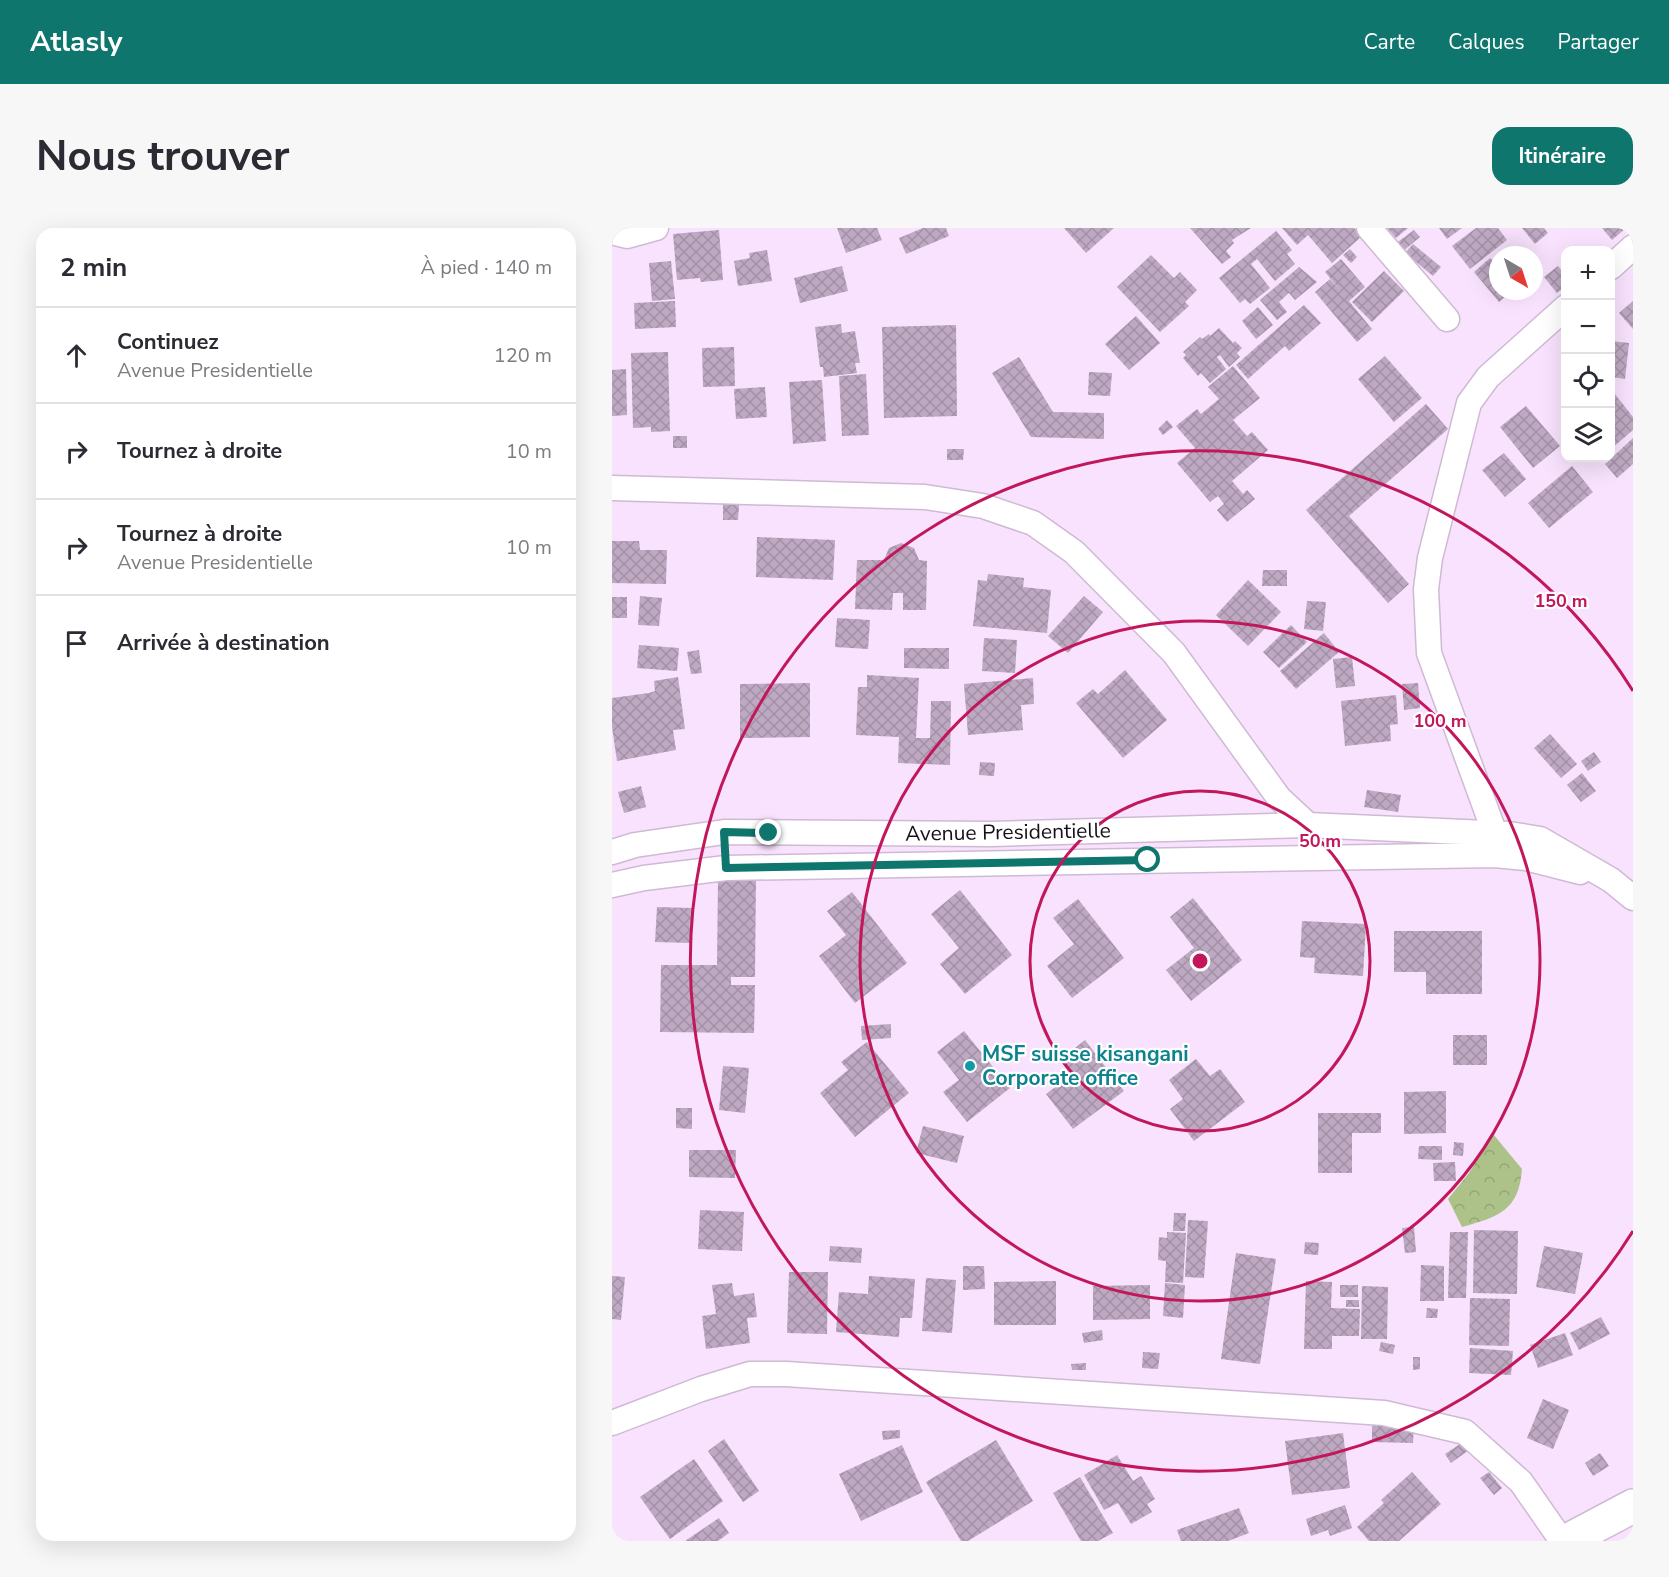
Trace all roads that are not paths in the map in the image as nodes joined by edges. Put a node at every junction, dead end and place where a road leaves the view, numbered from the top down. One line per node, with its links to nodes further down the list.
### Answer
1 (656, 228): 3 (street)
2 (1368, 228): 7 (street)
3 (612, 232)
4 (1633, 247): 5 (street)
5 (1615, 263)
6 (1561, 311): 12 (street)
7 (1447, 319)
8 (612, 488): 9 (street)
9 (1308, 825): 10 (street, Avenue Presidentielle); 12 (street, Avenue Presidentielle)
10 (1273, 828): 11 (street, Avenue Presidentielle); 14 (street)
11 (724, 832): 13 (street, Avenue Presidentielle); 15 (street)
12 (1495, 834): 16 (street, Avenue Presidentielle)
13 (612, 852)
14 (1265, 857): 15 (street, Avenue Presidentielle); 16 (street, Avenue Presidentielle)
15 (726, 868): 17 (street, Avenue Presidentielle)
16 (1611, 880): 18 (street, Avenue Presidentielle)
17 (612, 885)
18 (1633, 897)
19 (612, 1424): 21 (street)
20 (1633, 1506): 22 (street)
21 (1562, 1541)
22 (1567, 1541)

